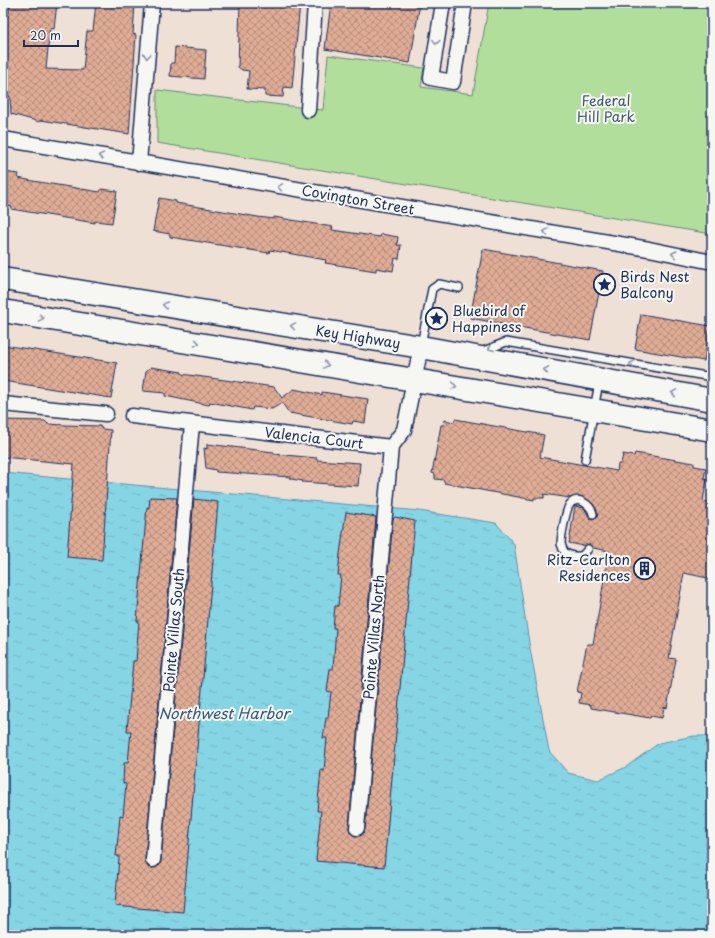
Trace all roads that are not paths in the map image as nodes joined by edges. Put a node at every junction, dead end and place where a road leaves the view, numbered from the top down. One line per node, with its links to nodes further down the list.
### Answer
1 (152, 3): 7 (street, one-way to 7)
2 (315, 3): 5 (street)
3 (443, 3): 4 (street, one-way to 4)
4 (466, 3)
5 (308, 110)
6 (3, 139): 7 (street, Covington Street, one-way to 6)
7 (139, 163): 8 (street, Covington Street, one-way to 7)
8 (712, 262)
9 (3, 279): 12 (main road, Key Highway, one-way to 9)
10 (459, 288): 12 (lane)
11 (3, 311): 15 (main road, one-way to 15)
12 (421, 347): 13 (main road, Key Highway); 15 (street)
13 (471, 356): 14 (lane, one-way to 13); 16 (main road, Key Highway, one-way to 13)
14 (712, 378)
15 (414, 379): 19 (main road, one-way to 19); 24 (street)
16 (600, 380): 17 (main road, Key Highway, one-way to 16); 19 (lane)
17 (712, 400)
18 (3, 404): 20 (street)
19 (594, 410): 23 (main road); 25 (lane)
20 (106, 414)
21 (132, 416): 22 (street, Valencia Court)
22 (192, 424): 24 (street, Valencia Court); 29 (street, Pointe Villas South)
23 (712, 430)
24 (391, 447): 28 (street, Pointe Villas North)
25 (584, 460)
26 (593, 514): 27 (lane)
27 (588, 548)
28 (357, 828)
29 (153, 860)

